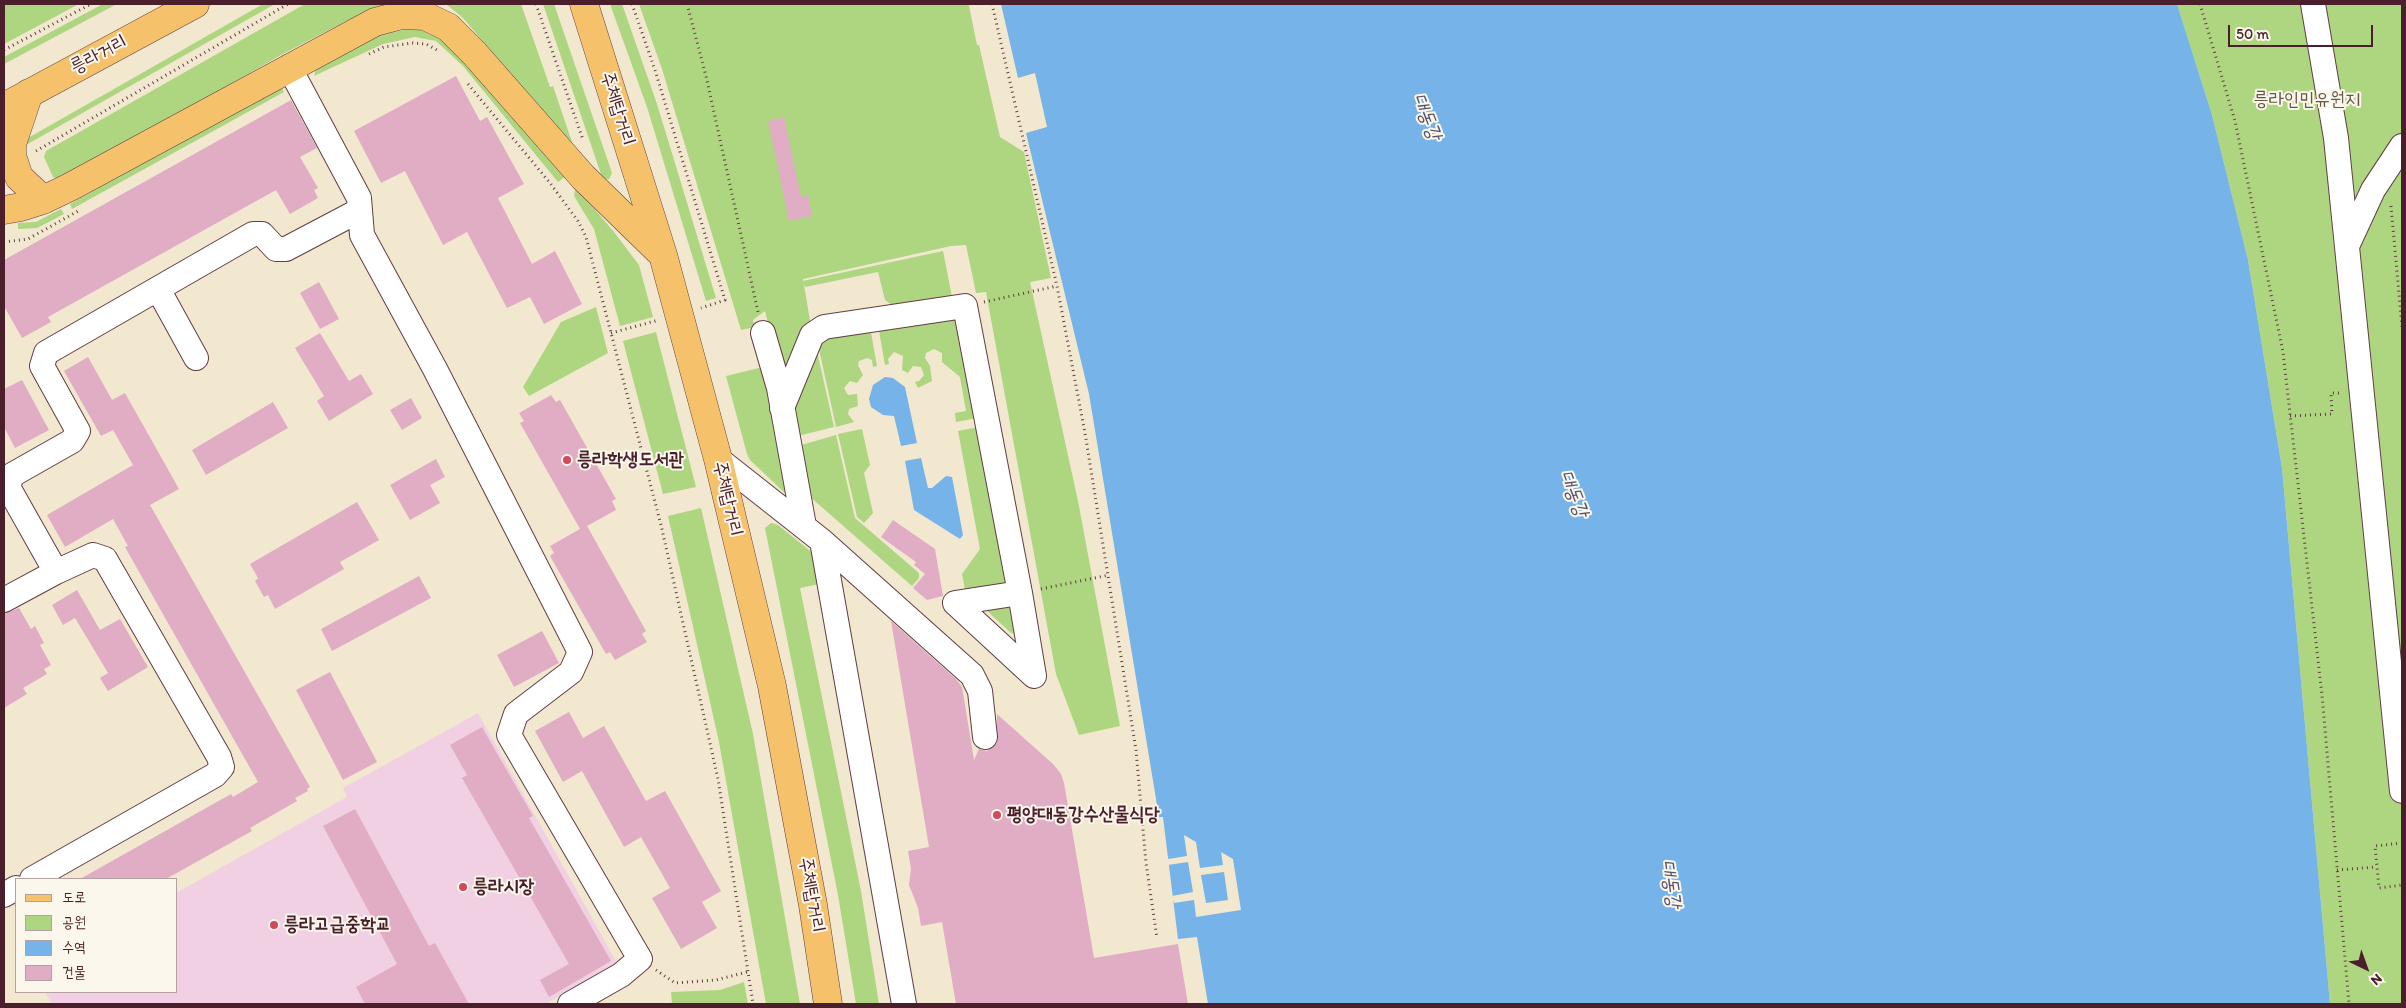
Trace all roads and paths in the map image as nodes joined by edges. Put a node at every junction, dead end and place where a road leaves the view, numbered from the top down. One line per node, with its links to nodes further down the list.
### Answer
1 (90, 4): 11 (path)
2 (195, 4): 14 (main road, 릉라거리)
3 (288, 4): 17 (path)
4 (536, 4): 18 (path)
5 (584, 4): 25 (main road, 주체탑거리)
6 (632, 4): 29 (path)
7 (687, 4): 31 (path)
8 (992, 4): 26 (path)
9 (2200, 4): 35 (path)
10 (2313, 4): 24 (street)
11 (4, 50)
12 (289, 67): 18 (main road); 20 (main road); 23 (street)
13 (4, 82): 14 (main road)
14 (29, 93): 15 (main road, 릉라거리); 20 (main road)
15 (4, 107)
16 (2402, 146): 24 (street)
17 (36, 156)
18 (583, 177): 19 (path); 25 (main road)
19 (560, 196)
20 (43, 200): 22 (main road)
21 (2391, 206): 30 (path)
22 (4, 210)
23 (360, 210): 27 (street); 53 (street)
24 (2348, 244): 44 (street)
25 (663, 256): 29 (main road, 주체탑거리)
26 (1057, 286): 28 (path); 40 (path)
27 (158, 289): 32 (street); 39 (street)
28 (965, 306): 34 (street); 41 (street)
29 (680, 314): 36 (main road, 주체탑거리); 54 (path)
30 (2402, 327)
31 (763, 333): 34 (street)
32 (196, 358)
33 (2342, 393): 35 (path)
34 (782, 408): 37 (street)
35 (2290, 416): 47 (path)
36 (718, 459): 37 (street); 57 (main road, 주체탑거리)
37 (804, 526): 38 (street)
38 (822, 542): 43 (street); 58 (street)
39 (56, 572): 42 (street); 48 (street)
40 (1109, 575): 41 (path); 52 (path)
41 (1020, 593)
42 (4, 600)
43 (985, 737)
44 (2402, 791)
45 (2402, 843): 46 (path)
46 (2376, 867): 47 (path); 49 (path)
47 (2337, 870): 59 (path)
48 (34, 878)
49 (2402, 885)
50 (15, 889): 51 (street)
51 (4, 896)
52 (1157, 938)
53 (640, 959): 54 (path); 55 (street)
54 (748, 972): 56 (path)
55 (570, 1004)
56 (753, 1004)
57 (828, 1004)
58 (904, 1004)
59 (2349, 1004)

